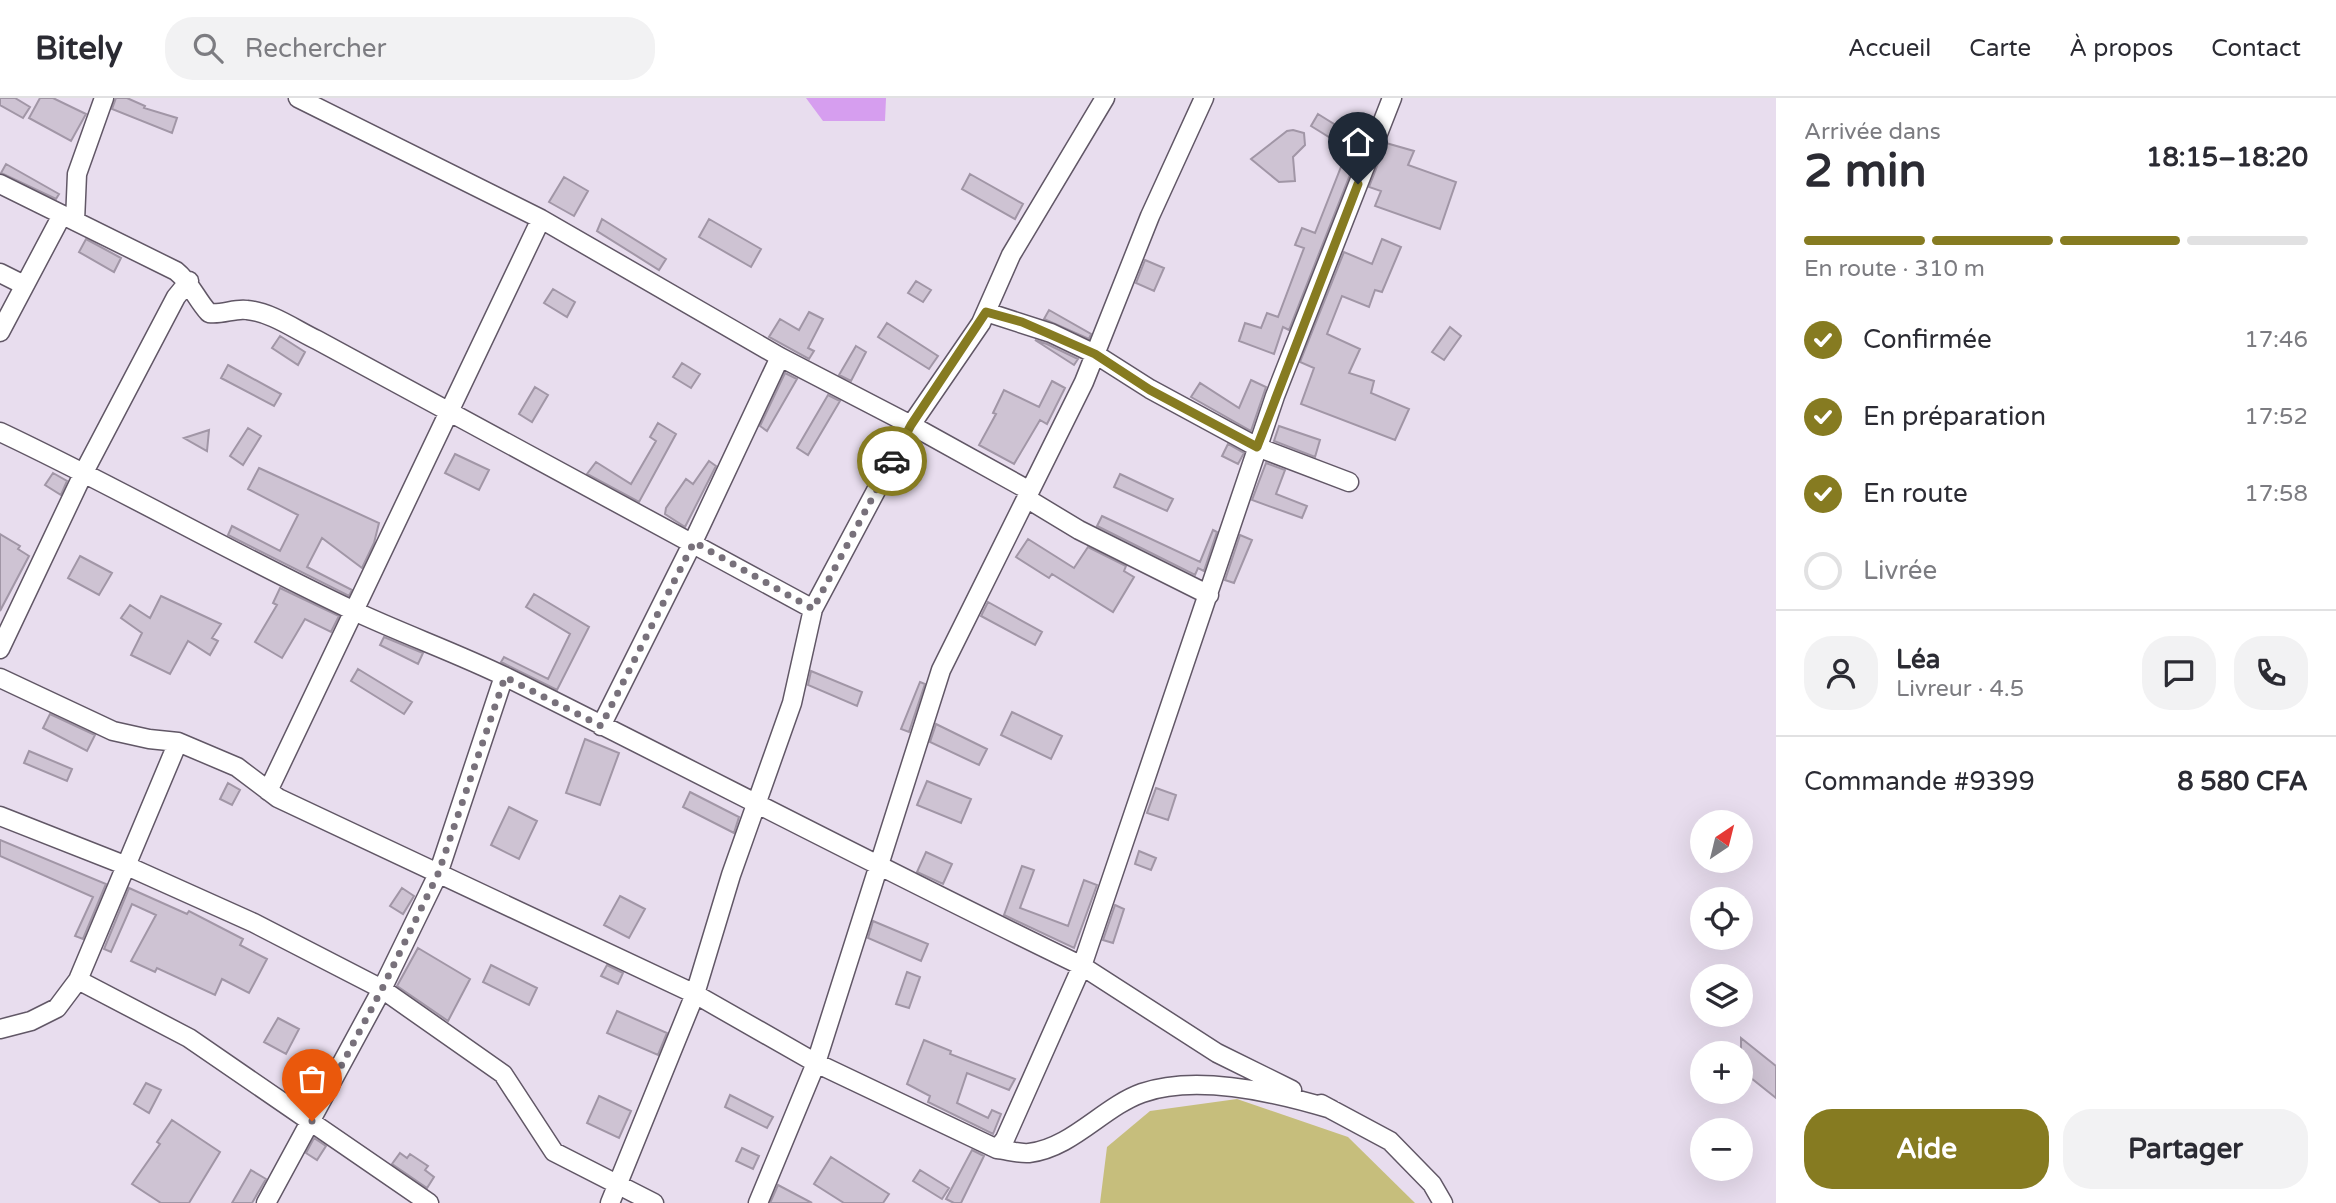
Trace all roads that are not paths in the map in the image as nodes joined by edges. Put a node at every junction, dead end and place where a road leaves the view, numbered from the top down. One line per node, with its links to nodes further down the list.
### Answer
1 (104, 98): 7 (street)
2 (298, 98): 8 (street)
3 (1105, 98): 12 (street)
4 (1204, 98): 14 (street)
5 (1392, 98): 19 (street)
6 (0, 184): 7 (street)
7 (69, 218): 10 (street); 11 (street)
8 (541, 219): 15 (street); 16 (street)
9 (0, 273): 11 (street)
10 (189, 281): 16 (street); 20 (street)
11 (24, 285): 13 (street)
12 (986, 312): 14 (street); 17 (street)
13 (0, 332)
14 (1095, 354): 19 (street); 22 (street)
15 (780, 357): 17 (street); 23 (street)
16 (448, 412): 23 (street); 26 (street)
17 (911, 425): 22 (street); 25 (street)
18 (0, 432): 20 (street)
19 (1257, 447): 21 (street); 24 (street)
20 (84, 472): 26 (street); 27 (street)
21 (1349, 482)
22 (1028, 495): 24 (street); 35 (street)
23 (694, 542): 25 (street); 30 (street)
24 (1209, 595): 38 (street)
25 (813, 609): 33 (street)
26 (352, 610): 28 (street); 32 (street)
27 (0, 649)
28 (505, 677): 30 (street); 37 (street)
29 (0, 678): 31 (street)
30 (601, 726): 33 (street)
31 (178, 743): 32 (street); 36 (street)
32 (268, 791): 37 (street)
33 (754, 804): 35 (street); 41 (street)
34 (0, 816): 36 (street)
35 (880, 864): 38 (street); 43 (street)
36 (127, 866): 39 (street); 40 (street)
37 (438, 874): 40 (street); 41 (street)
38 (1082, 966): 44 (street); 46 (street)
39 (78, 980): 42 (street); 45 (street)
40 (382, 989): 45 (street); 47 (street)
41 (695, 995): 43 (street); 47 (street)
42 (0, 1029)
43 (816, 1063): 46 (street); 52 (street)
44 (1331, 1109): 46 (street); 53 (street)
45 (312, 1121): 48 (street); 49 (street)
46 (997, 1149)
47 (617, 1185): 50 (street); 51 (street)
48 (266, 1203)
49 (429, 1203)
50 (610, 1203)
51 (653, 1203)
52 (758, 1203)
53 (1443, 1203)

